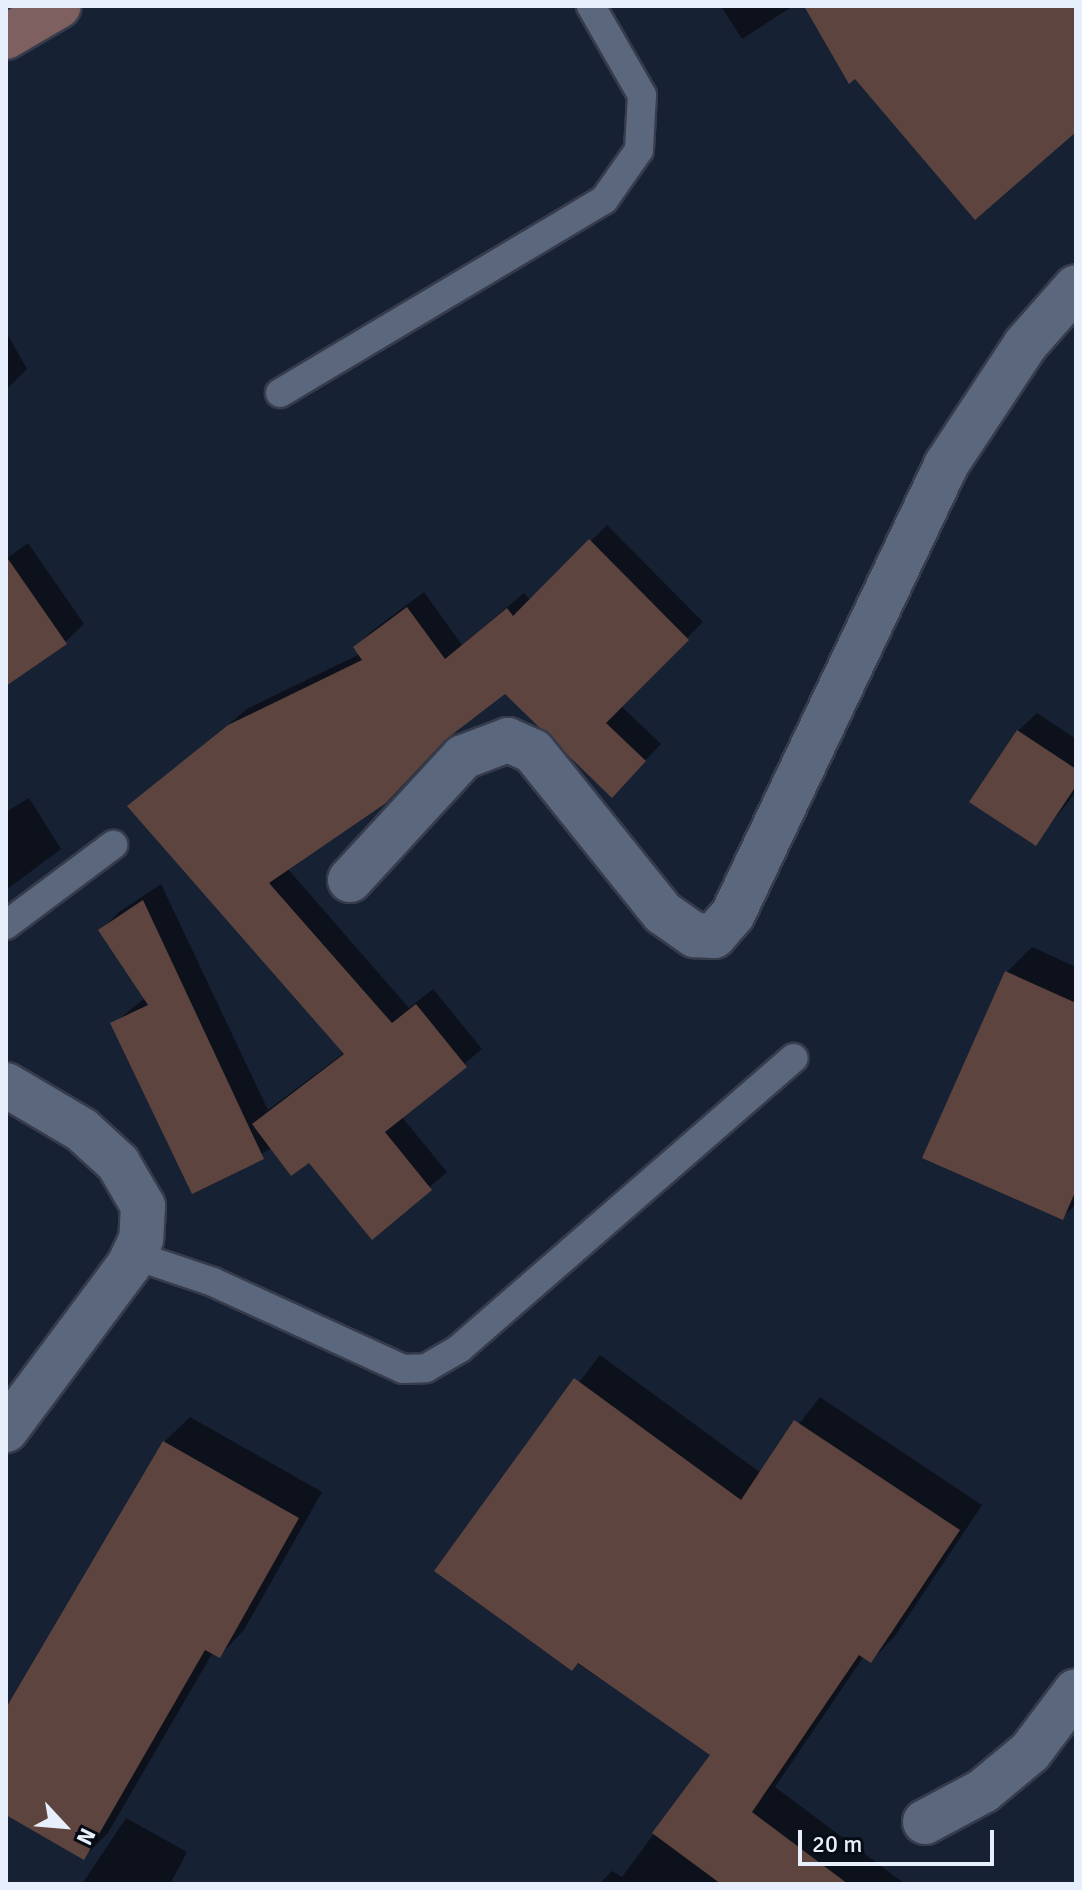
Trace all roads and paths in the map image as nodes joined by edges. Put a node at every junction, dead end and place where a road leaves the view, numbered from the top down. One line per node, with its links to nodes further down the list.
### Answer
1 (59, 6): 3 (main road)
2 (591, 6): 5 (lane)
3 (6, 37)
4 (1076, 287): 7 (street)
5 (280, 393)
6 (113, 845): 8 (lane)
7 (350, 880)
8 (6, 925)
9 (794, 1058): 11 (lane)
10 (6, 1085): 11 (street)
11 (133, 1255): 12 (street)
12 (6, 1430)
13 (1076, 1691): 14 (street)
14 (925, 1822)

